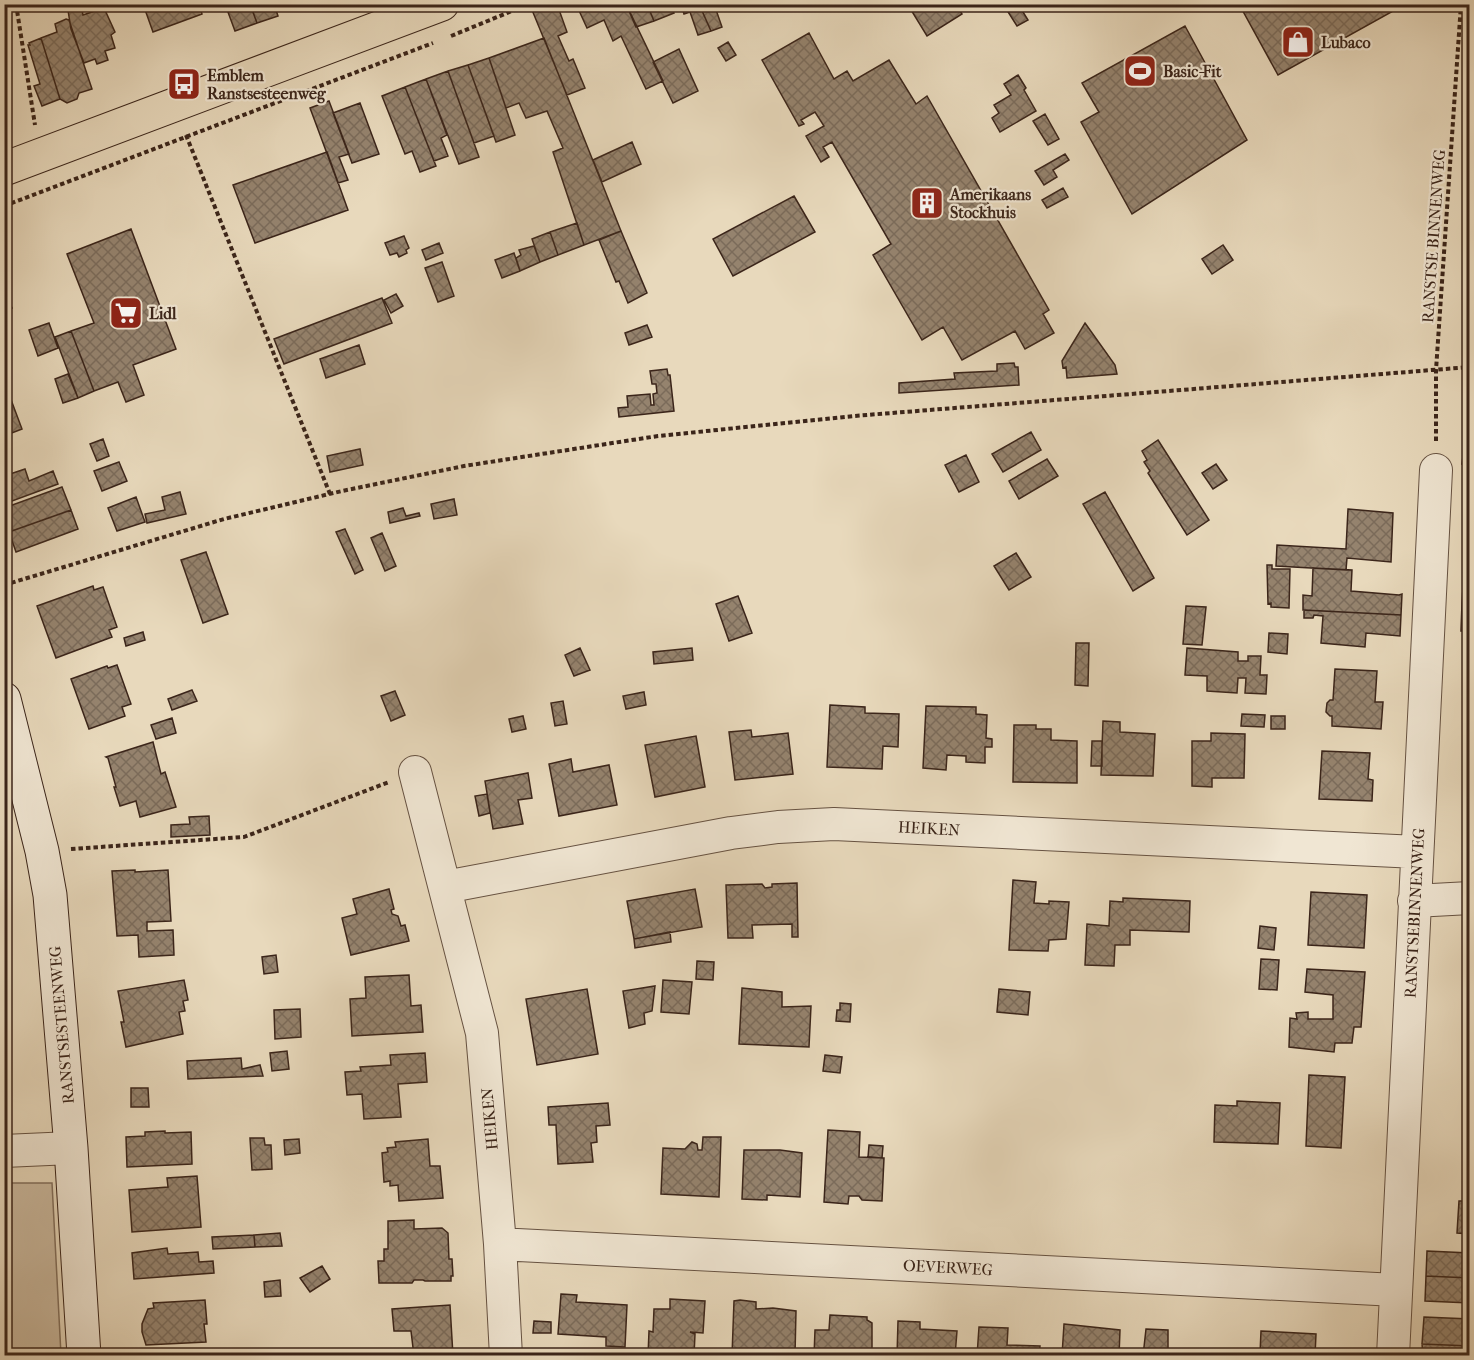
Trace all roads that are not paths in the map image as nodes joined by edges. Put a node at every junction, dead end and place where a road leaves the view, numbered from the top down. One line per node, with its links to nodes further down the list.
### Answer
1 (442, 4): 2 (main road)
2 (4, 169)
3 (1436, 470): 6 (street, RANSTSEBINNENWEG)
4 (4, 699): 10 (street, RANSTSESTEENWEG)
5 (415, 772): 7 (street, HEIKEN)
6 (1417, 852): 7 (street, HEIKEN); 9 (street, RANSTSEBINNENWEG)
7 (445, 887): 12 (street, HEIKEN)
8 (1470, 898): 9 (street)
9 (1414, 901): 13 (street, RANSTSEBINNENWEG)
10 (71, 1148): 11 (street); 14 (street, RANSTSESTEENWEG)
11 (4, 1151)
12 (500, 1244): 13 (street, OEVERWEG); 15 (street, HEIKEN)
13 (1396, 1290): 16 (street, RANSTSEBINNENWEG)
14 (84, 1356)
15 (506, 1356)
16 (1393, 1356)

